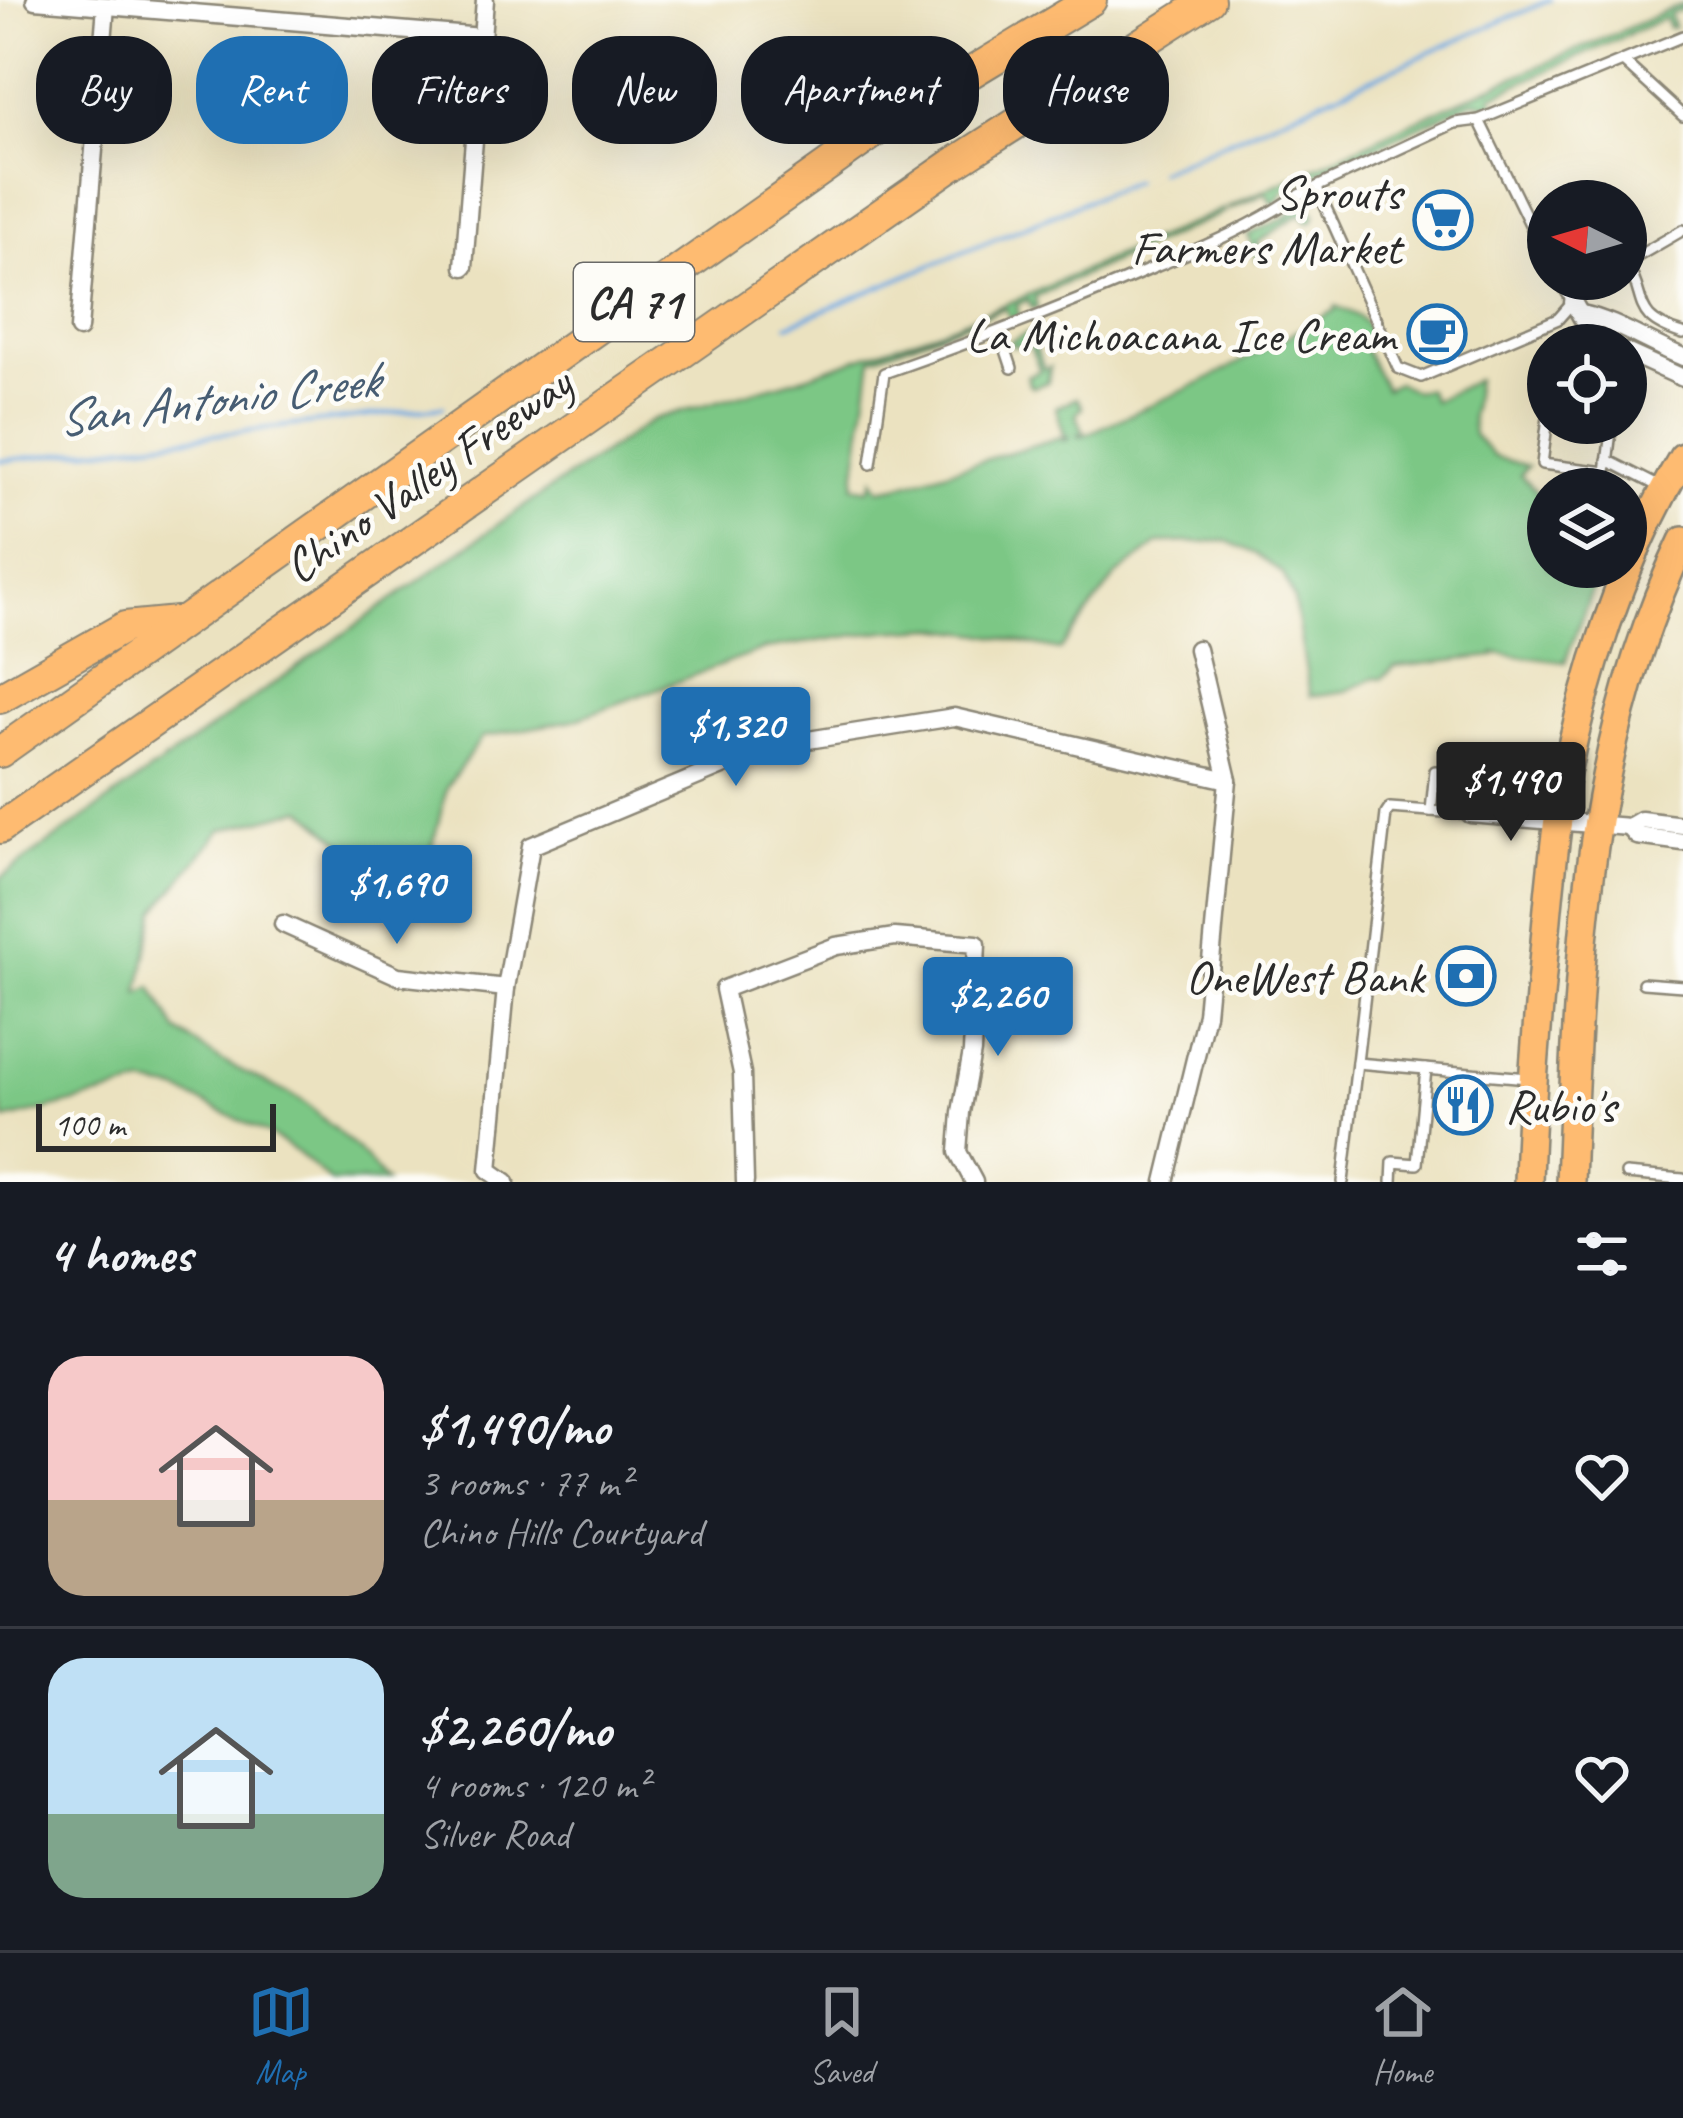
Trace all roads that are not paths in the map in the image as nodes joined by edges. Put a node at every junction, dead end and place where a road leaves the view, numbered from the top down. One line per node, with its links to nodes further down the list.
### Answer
1 (35, 0): 6 (street)
2 (485, 0): 10 (street)
3 (1091, 0): 40 (highway, Chino Valley Freeway / CA 71)
4 (1209, 0): 7 (highway, Chino Valley Freeway / CA 71)
5 (1235, 0): 7 (highway)
6 (106, 6): 9 (street); 25 (street)
7 (1181, 19): 53 (highway, Chino Valley Freeway / CA 71)
8 (1683, 35): 11 (lane)
9 (458, 36)
10 (482, 36)
11 (1623, 61): 12 (lane); 13 (lane)
12 (1683, 116)
13 (1479, 119): 15 (lane); 16 (lane)
14 (474, 144): 19 (street)
15 (1317, 188): 23 (lane); 26 (lane)
16 (1527, 218)
17 (1683, 230): 18 (lane)
18 (1647, 251)
19 (464, 267)
20 (1572, 300): 23 (lane)
21 (1582, 300): 23 (lane)
22 (1638, 300): 27 (lane)
23 (1578, 308): 24 (street)
24 (1587, 324)
25 (79, 329)
26 (1000, 332): 31 (lane); 37 (lane)
27 (1683, 334)
28 (1647, 348): 29 (street)
29 (1683, 357)
30 (1647, 362): 32 (street)
31 (1012, 368)
32 (1683, 378)
33 (1545, 444): 36 (lane)
34 (1609, 444): 36 (lane)
35 (1683, 457): 38 (main road)
36 (1607, 460): 38 (lane)
37 (871, 464)
38 (1665, 490): 49 (main road)
39 (1683, 541): 50 (main road)
40 (183, 621): 42 (highway); 43 (highway, Chino Valley Freeway / CA 71)
41 (1197, 649): 46 (street)
42 (0, 698)
43 (0, 752)
44 (1473, 774): 45 (lane); 47 (lane); 48 (lane)
45 (1508, 778)
46 (1228, 780): 58 (street); 67 (street)
47 (1431, 811): 48 (lane); 59 (lane)
48 (1470, 814): 49 (street)
49 (1558, 821): 50 (street); 61 (main road)
50 (1595, 824): 52 (street); 71 (main road)
51 (1683, 825): 52 (street)
52 (1629, 826): 54 (street)
53 (0, 828)
54 (1683, 842)
55 (283, 924): 58 (street)
56 (1642, 983): 57 (lane)
57 (1683, 986)
58 (506, 988): 64 (street)
59 (1357, 1063): 60 (lane); 68 (lane)
60 (1426, 1069): 61 (lane); 69 (lane)
61 (1533, 1078): 70 (main road)
62 (1626, 1174): 63 (lane)
63 (1683, 1179)
64 (506, 1182)
65 (745, 1182): 66 (street)
66 (974, 1182)
67 (1165, 1182)
68 (1343, 1182)
69 (1392, 1182)
70 (1528, 1182)
71 (1570, 1182)

